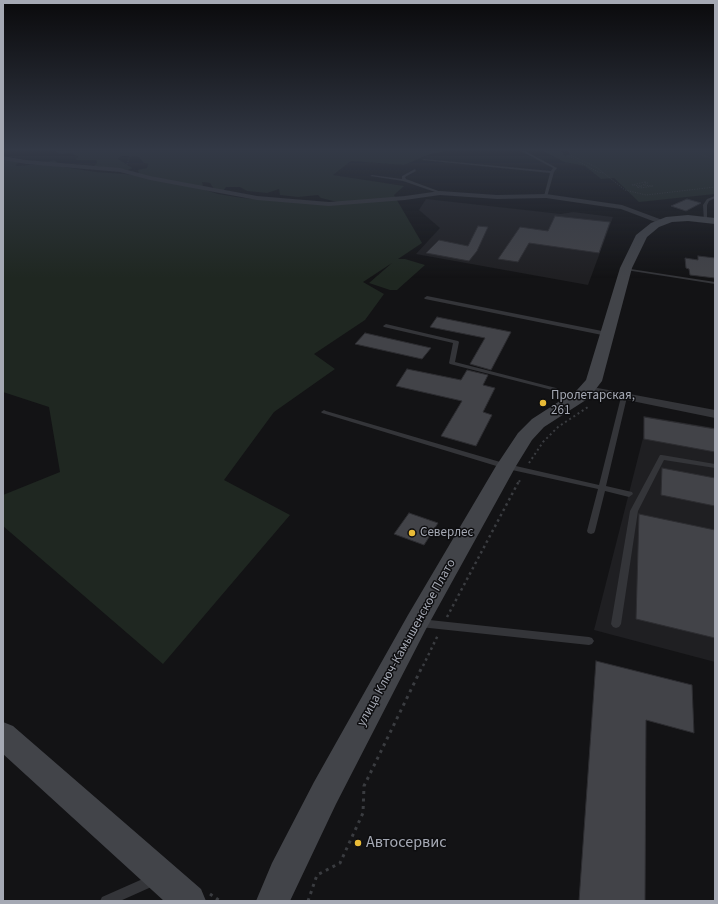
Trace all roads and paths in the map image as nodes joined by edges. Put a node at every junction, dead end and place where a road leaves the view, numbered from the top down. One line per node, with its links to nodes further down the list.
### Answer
1 (231, 193): 2 (street, улица Ключ-Камышенское Плато)
2 (439, 193)
3 (444, 193): 6 (street, улица Ключ-Камышенское Плато)
4 (638, 193): 5 (path)
5 (662, 193)
6 (546, 196): 8 (street, улица Ключ-Камышенское Плато)
7 (715, 197): 9 (lane)
8 (661, 221): 9 (main road, улица Ключ-Камышенское Плато); 10 (main road, улица Ключ-Камышенское Плато)
9 (710, 221)
10 (626, 269): 11 (lane); 14 (main road, улица Ключ-Камышенское Плато)
11 (715, 283)
12 (427, 298): 14 (lane)
13 (386, 326): 15 (lane)
14 (607, 334): 15 (main road, улица Ключ-Камышенское Плато)
15 (587, 394): 16 (street); 20 (path); 20 (main road, улица Ключ-Камышенское Плато)
16 (624, 397): 18 (street); 21 (lane)
17 (324, 412): 20 (lane)
18 (715, 414)
19 (715, 466): 25 (lane)
20 (516, 468): 21 (lane); 24 (main road, улица Ключ-Камышенское Плато); 26 (path)
21 (602, 487): 22 (lane); 23 (lane)
22 (629, 494)
23 (591, 531)
24 (417, 622): 26 (lane); 32 (main road, улица Ключ-Камышенское Плато)
25 (616, 624)
26 (443, 625): 27 (lane); 33 (path)
27 (589, 641)
28 (3, 735): 29 (main road)
29 (164, 876): 30 (lane); 31 (main road)
30 (106, 901)
31 (189, 901)
32 (274, 901)
33 (308, 901)

